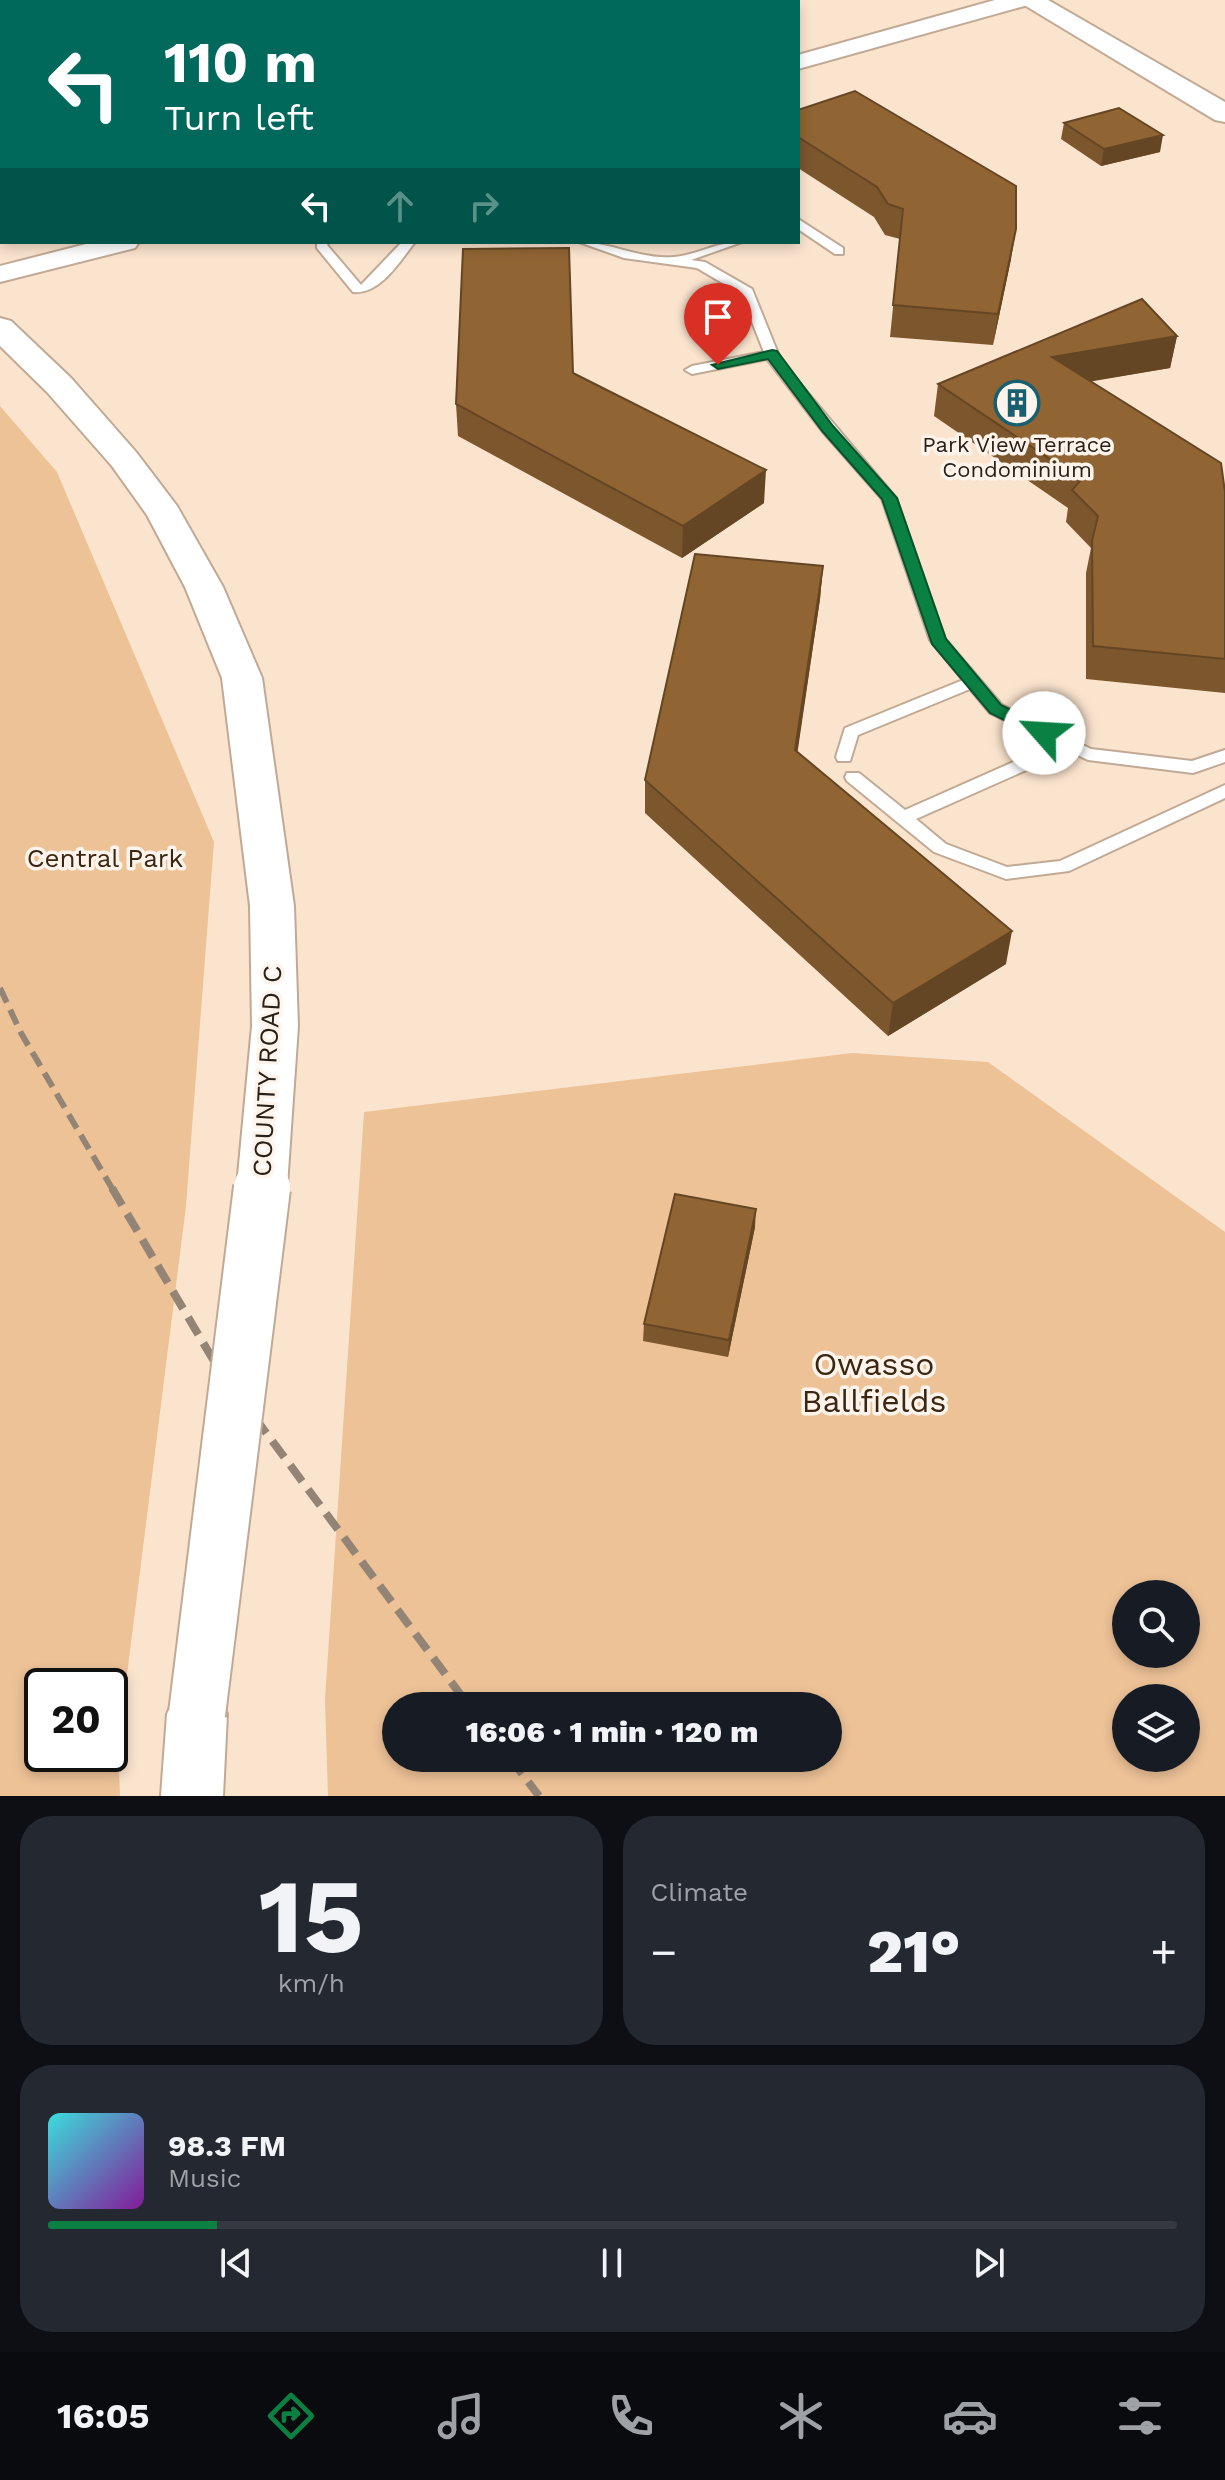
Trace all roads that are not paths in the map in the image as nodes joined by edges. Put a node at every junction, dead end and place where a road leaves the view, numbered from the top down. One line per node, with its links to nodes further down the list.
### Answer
1 (1020, 0): 3 (street)
2 (1029, 0): 4 (main road)
3 (800, 61)
4 (1225, 114)
5 (800, 224): 11 (lane)
6 (118, 244): 13 (street)
7 (322, 244): 8 (lane)
8 (407, 244)
9 (592, 244): 12 (lane)
10 (730, 244): 12 (lane)
11 (839, 251)
12 (675, 261): 15 (lane)
13 (0, 274)
14 (0, 328): 24 (main road, COUNTY ROAD C, bridge)
15 (772, 354): 16 (lane); 17 (lane)
16 (692, 370)
17 (973, 682): 18 (lane); 20 (lane)
18 (1068, 745): 19 (lane); 23 (lane)
19 (1225, 756)
20 (844, 757)
21 (853, 777): 23 (lane)
22 (1225, 791): 23 (lane)
23 (904, 818)
24 (192, 1796)

